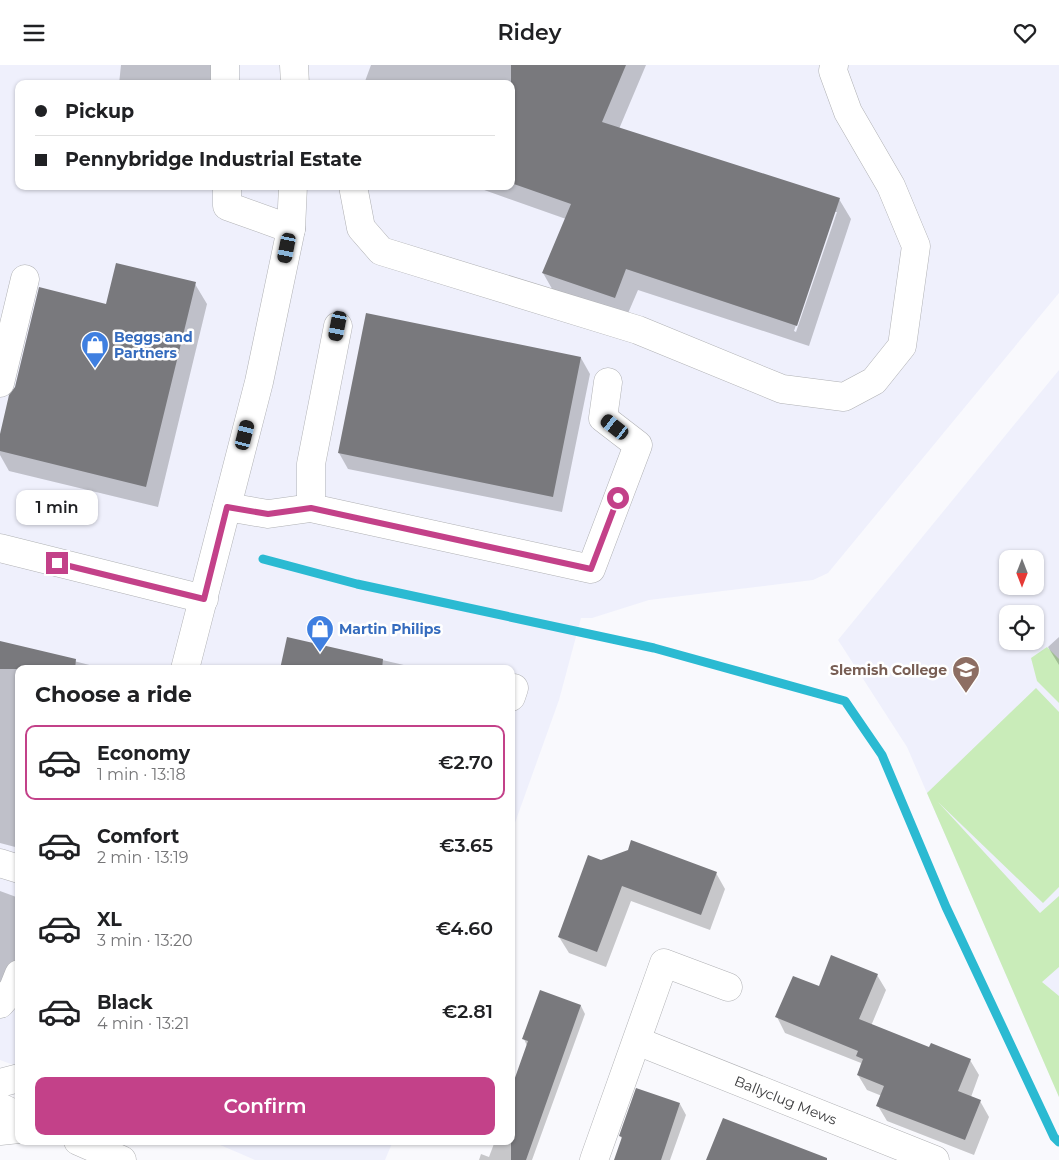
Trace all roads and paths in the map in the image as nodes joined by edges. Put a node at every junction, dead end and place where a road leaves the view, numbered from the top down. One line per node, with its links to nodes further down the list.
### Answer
1 (225, 65): 4 (street)
2 (294, 65): 5 (street)
3 (834, 65): 8 (street)
4 (225, 80)
5 (295, 80)
6 (227, 190): 9 (street)
7 (293, 190): 9 (street)
8 (354, 190)
9 (291, 229): 14 (street)
10 (25, 279): 12 (street)
11 (338, 326): 15 (street)
12 (0, 383)
13 (608, 383): 15 (street)
14 (227, 507): 15 (street); 17 (street)
15 (311, 508)
16 (0, 551): 17 (street)
17 (204, 599): 18 (street)
18 (186, 665)
19 (0, 863): 20 (street)
20 (15, 868)
21 (15, 984): 23 (street)
22 (728, 987): 24 (street)
23 (0, 1004)
24 (637, 1041): 33 (street); 34 (street, Ballyclug Mews)
25 (15, 1079): 26 (street)
26 (0, 1083)
27 (0, 1107): 28 (street)
28 (15, 1114)
29 (15, 1129): 30 (street)
30 (0, 1131)
31 (87, 1145): 32 (street)
32 (122, 1160)
33 (594, 1160)
34 (935, 1160)

